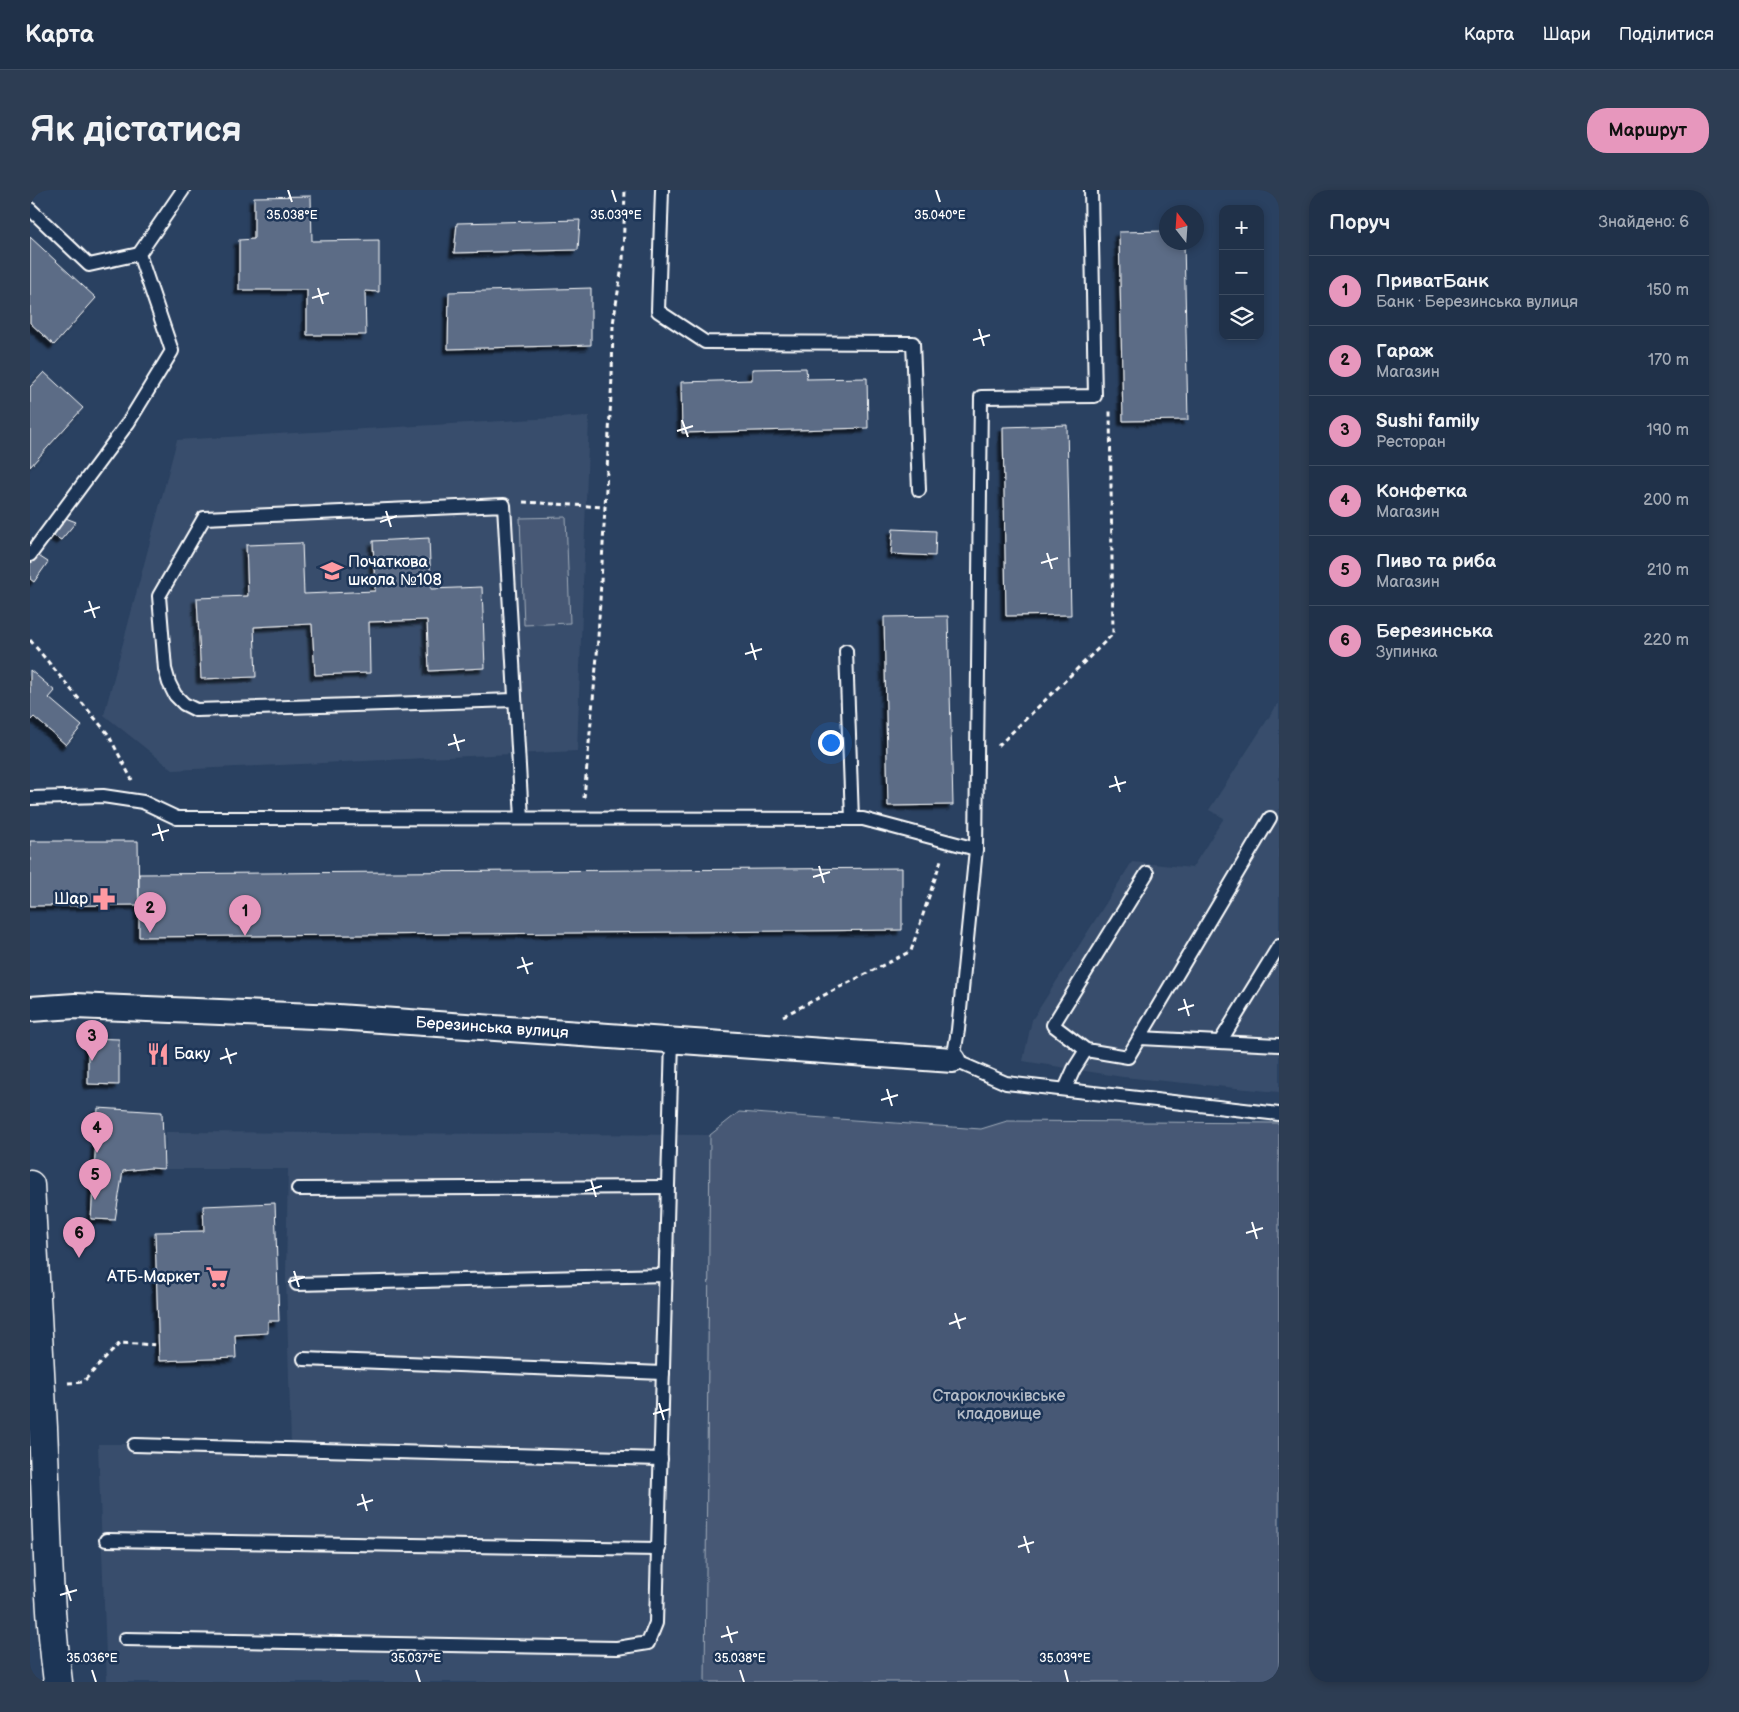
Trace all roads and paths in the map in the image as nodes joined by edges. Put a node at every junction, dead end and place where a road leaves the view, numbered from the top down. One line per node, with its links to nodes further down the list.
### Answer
1 (183, 190): 6 (lane)
2 (626, 190): 10 (path)
3 (662, 190): 8 (lane)
4 (1091, 190): 15 (lane)
5 (30, 209): 6 (lane)
6 (139, 254): 11 (lane)
7 (1110, 404): 15 (path)
8 (919, 490)
9 (504, 505): 10 (path); 14 (lane); 14 (lane)
10 (605, 508): 20 (path)
11 (30, 554)
12 (30, 640): 17 (path)
13 (846, 651): 21 (lane)
14 (515, 700): 18 (lane)
15 (977, 773): 23 (lane)
16 (30, 798): 17 (lane)
17 (143, 802): 18 (lane)
18 (522, 818): 20 (lane)
19 (1270, 818): 28 (lane)
20 (582, 819): 21 (lane)
21 (852, 819): 22 (lane)
22 (947, 842): 23 (lane); 27 (path)
23 (976, 849): 33 (lane)
24 (1147, 873): 32 (lane)
25 (1279, 946): 30 (lane)
26 (30, 1009): 29 (street, Березинська вулиця)
27 (783, 1016)
28 (1140, 1038): 30 (lane); 32 (lane)
29 (672, 1040): 33 (street, Березинська вулиця); 37 (lane)
30 (1220, 1042): 31 (lane)
31 (1279, 1044)
32 (1086, 1050): 34 (lane)
33 (953, 1060): 34 (lane)
34 (1065, 1089): 35 (lane)
35 (1279, 1114)
36 (30, 1185): 41 (main road)
37 (668, 1187): 38 (lane); 39 (lane)
38 (298, 1190)
39 (666, 1275): 40 (lane); 44 (lane)
40 (297, 1284)
41 (34, 1335): 51 (main road)
42 (158, 1345): 45 (path)
43 (304, 1359): 44 (lane)
44 (663, 1373): 47 (lane)
45 (83, 1382)
46 (134, 1445): 47 (lane)
47 (661, 1459): 49 (lane)
48 (106, 1540): 49 (lane)
49 (658, 1549): 50 (lane)
50 (125, 1639)
51 (58, 1682)

